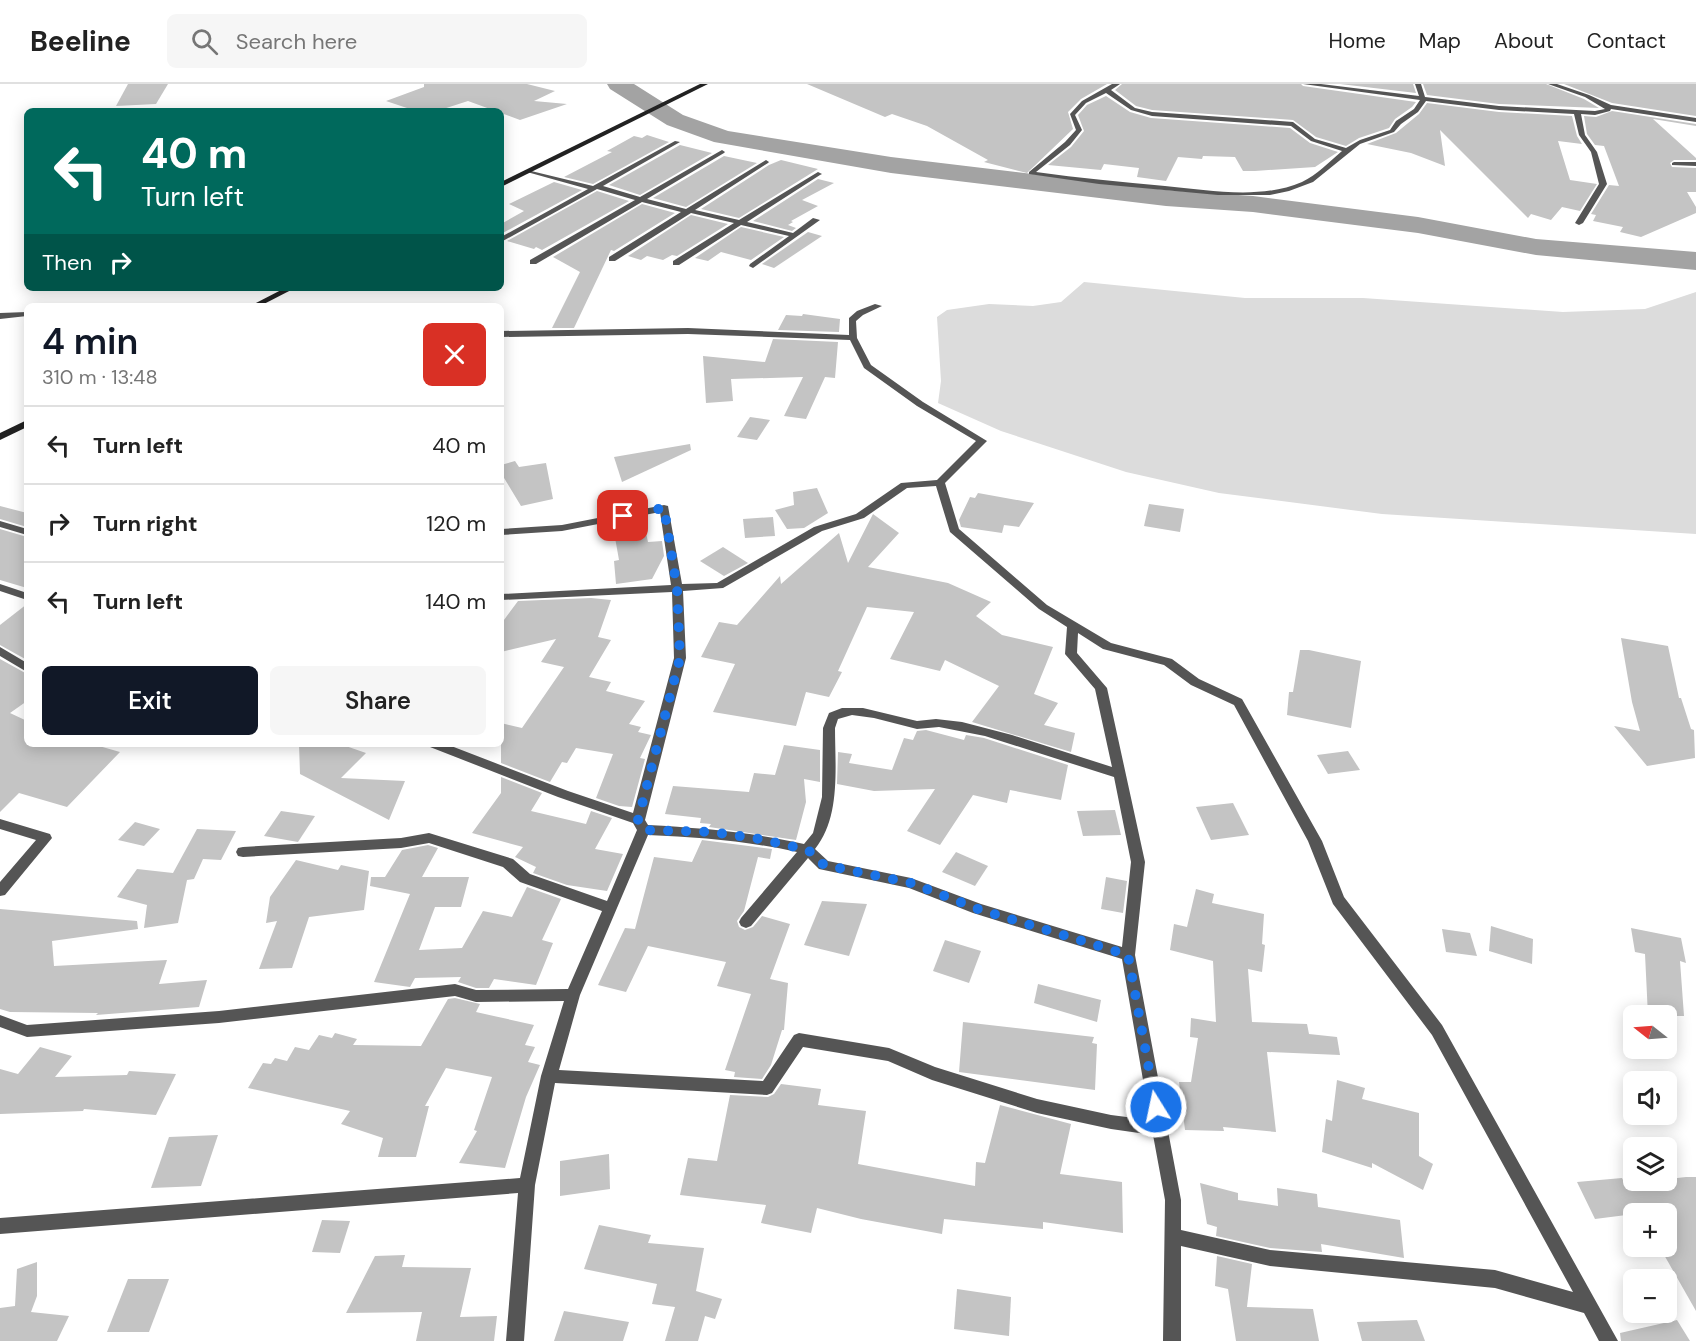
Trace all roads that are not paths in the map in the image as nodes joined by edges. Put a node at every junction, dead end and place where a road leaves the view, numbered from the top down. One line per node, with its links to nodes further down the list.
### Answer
1 (705, 84): 17 (street)
2 (1117, 84): 6 (street)
3 (1306, 84): 7 (street)
4 (1418, 84): 7 (street)
5 (1551, 84): 8 (street)
6 (1105, 89): 12 (street); 12 (street)
7 (1423, 100): 9 (street); 12 (street)
8 (1609, 107): 9 (street); 10 (street)
9 (1577, 113): 25 (street)
10 (1696, 120)
11 (677, 142): 20 (street)
12 (1348, 151)
13 (722, 152): 21 (street)
14 (766, 162): 22 (street)
15 (1674, 164): 16 (street)
16 (1696, 164)
17 (529, 171): 19 (street); 20 (street)
18 (818, 174): 24 (street)
19 (504, 184)
20 (595, 188): 21 (street); 27 (street)
21 (642, 199): 22 (street); 29 (street)
22 (689, 211): 24 (street); 28 (street)
23 (816, 220): 26 (street)
24 (741, 223): 26 (street); 30 (street)
25 (1579, 223)
26 (792, 235): 31 (street)
27 (504, 238)
28 (612, 259)
29 (533, 262)
30 (676, 263)
31 (753, 266)
32 (285, 291): 33 (street)
33 (260, 303)
34 (878, 306): 38 (street)
35 (24, 314): 36 (street)
36 (0, 316)
37 (504, 334): 38 (street)
38 (853, 338): 41 (street)
39 (24, 425): 40 (street)
40 (0, 437)
41 (940, 483): 46 (street); 49 (street)
42 (0, 524): 43 (street)
43 (24, 531)
44 (504, 532): 46 (street)
45 (0, 587): 47 (street)
46 (677, 588): 48 (street); 55 (street)
47 (24, 596)
48 (504, 597)
49 (1072, 625): 53 (street); 69 (street)
50 (0, 651): 51 (street)
51 (24, 666)
52 (442, 747): 55 (street)
53 (1120, 774): 56 (street); 61 (street)
54 (0, 824): 58 (street)
55 (641, 825): 56 (street); 59 (street)
56 (808, 850): 60 (street); 61 (street)
57 (243, 852): 59 (street)
58 (0, 891)
59 (610, 908): 62 (street)
60 (746, 922)
61 (1128, 955): 65 (street)
62 (573, 996): 63 (street); 64 (street)
63 (0, 1021)
64 (549, 1076): 65 (street); 66 (street)
65 (1160, 1129): 68 (street)
66 (527, 1185): 67 (street); 70 (street)
67 (0, 1226)
68 (1172, 1236): 69 (street); 71 (street)
69 (1587, 1305): 72 (street)
70 (515, 1341)
71 (1168, 1341)
72 (1609, 1341)

